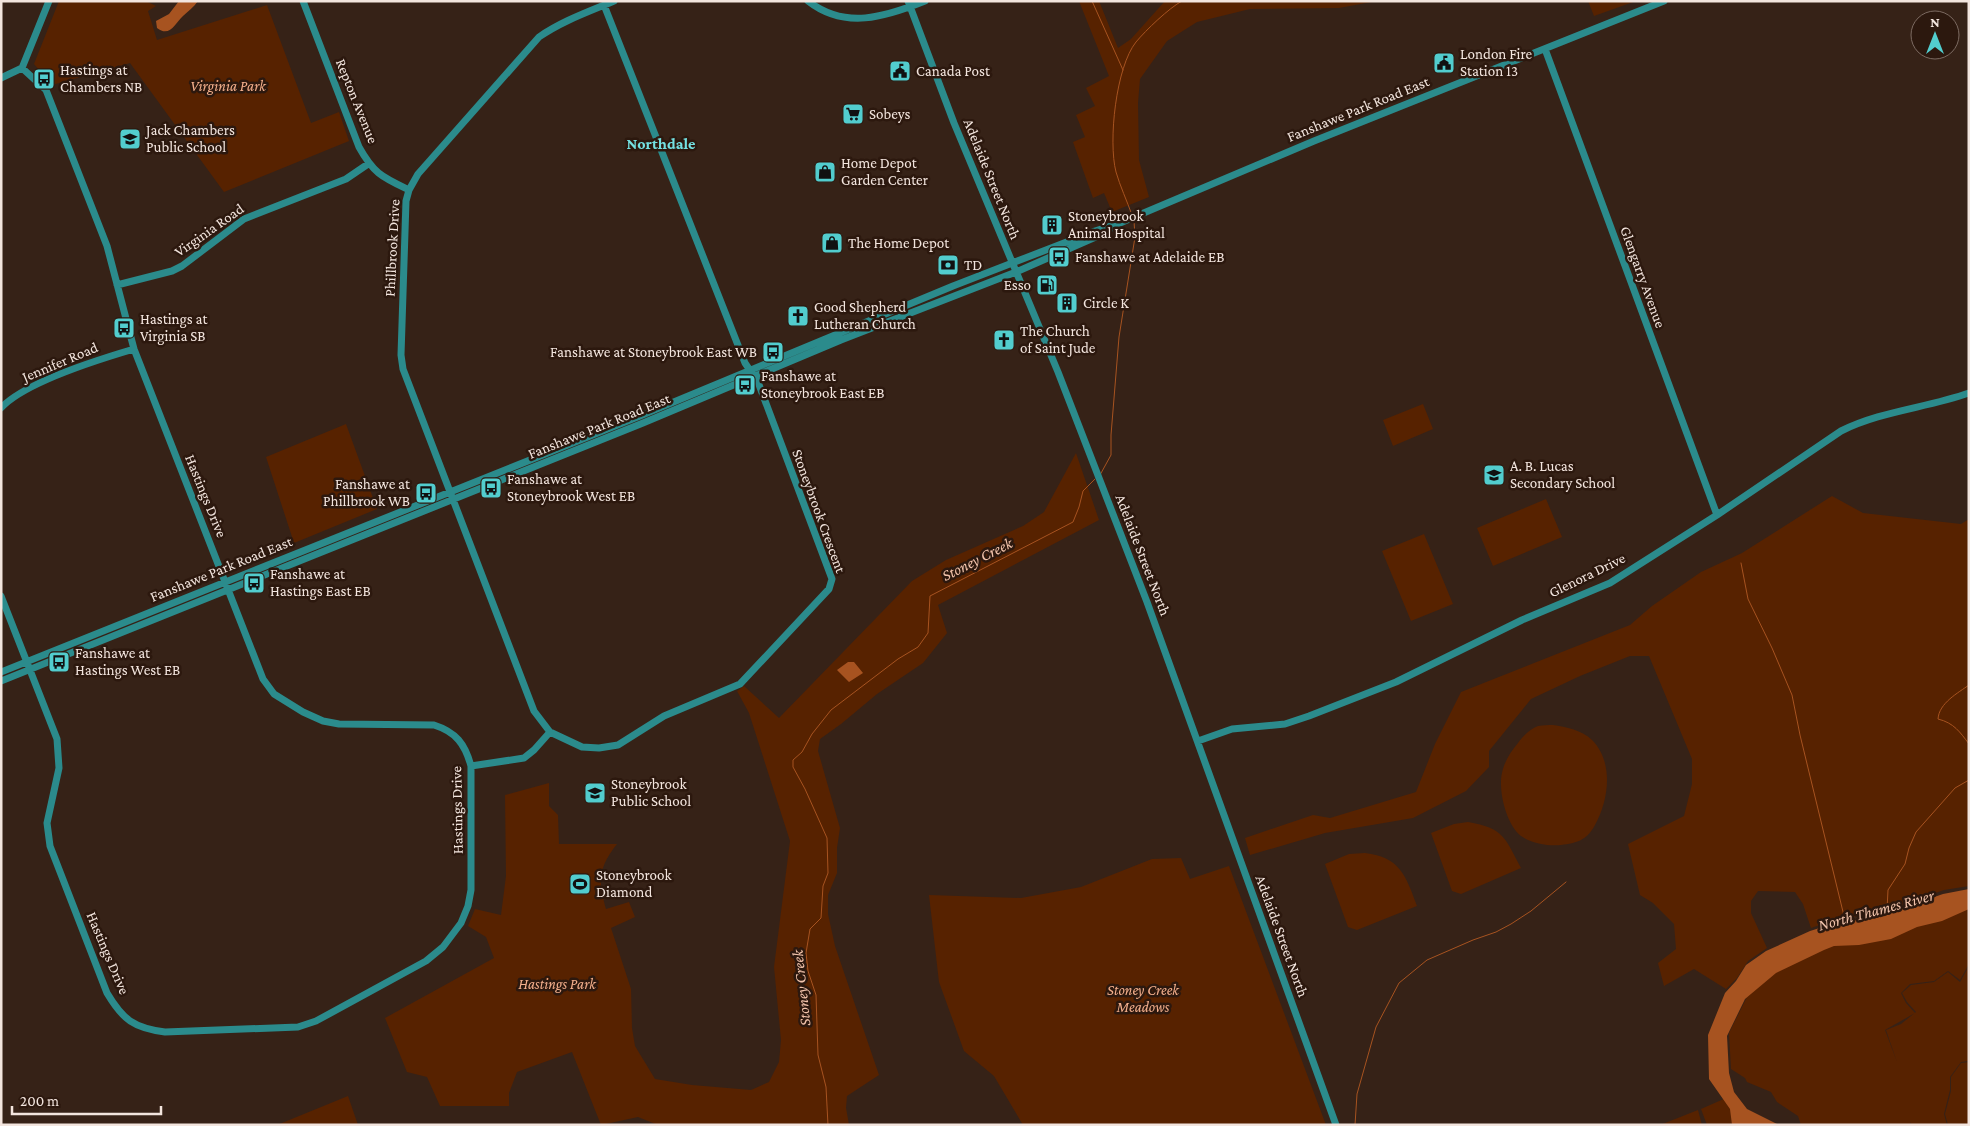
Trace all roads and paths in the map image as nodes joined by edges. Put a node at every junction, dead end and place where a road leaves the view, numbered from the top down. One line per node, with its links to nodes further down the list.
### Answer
1 (49, 1): 11 (street)
2 (303, 1): 13 (street, Repton Avenue)
3 (614, 1): 9 (street, Phillbrook Drive)
4 (808, 1): 7 (street)
5 (925, 1): 7 (street)
6 (1664, 1): 8 (street, Fanshawe Park Road East)
7 (910, 4): 16 (street, Adelaide Street North)
8 (1648, 4): 10 (street, Fanshawe Park Road East)
9 (604, 5): 14 (street, Phillbrook Drive); 20 (street, Stoneybrook Crescent)
10 (1545, 49): 15 (street, Fanshawe Park Road East); 25 (street, Glengarry Avenue)
11 (22, 68): 12 (street); 18 (street, Hastings Drive)
12 (1, 78)
13 (368, 164): 14 (street, Repton Avenue); 18 (street, Virginia Road)
14 (409, 190): 24 (street, Phillbrook Drive)
15 (1120, 223): 16 (street, Fanshawe Park Road East); 17 (street, Fanshawe Park Road East)
16 (1012, 264): 17 (street, Adelaide Street North); 20 (street, Fanshawe Park Road East)
17 (1016, 272): 21 (street, Fanshawe Park Road East); 32 (street, Adelaide Street North)
18 (117, 285): 19 (street, Hastings Drive)
19 (134, 349): 23 (street, Jennifer Road); 26 (street, Hastings Drive)
20 (748, 370): 21 (street, Stoneybrook Crescent); 24 (street, Fanshawe Park Road East)
21 (754, 376): 24 (street, Fanshawe Park Road East); 31 (street, Stoneybrook Crescent)
22 (1969, 393): 25 (street, Glenora Drive)
23 (1, 408)
24 (452, 496): 26 (street, Fanshawe Park Road East); 31 (street, Stoneybrook Crescent)
25 (1717, 515): 32 (street, Glenora Drive)
26 (227, 585): 28 (street, Fanshawe Park Road East); 33 (street, Hastings Drive)
27 (1, 596): 28 (street)
28 (28, 666): 29 (street, Fanshawe Park Road East); 30 (street, Fanshawe Park Road East); 33 (street, Hastings Drive)
29 (1, 672)
30 (1, 681)
31 (550, 732): 33 (street)
32 (1198, 741): 34 (street, Adelaide Street North)
33 (471, 766)
34 (1336, 1125)

